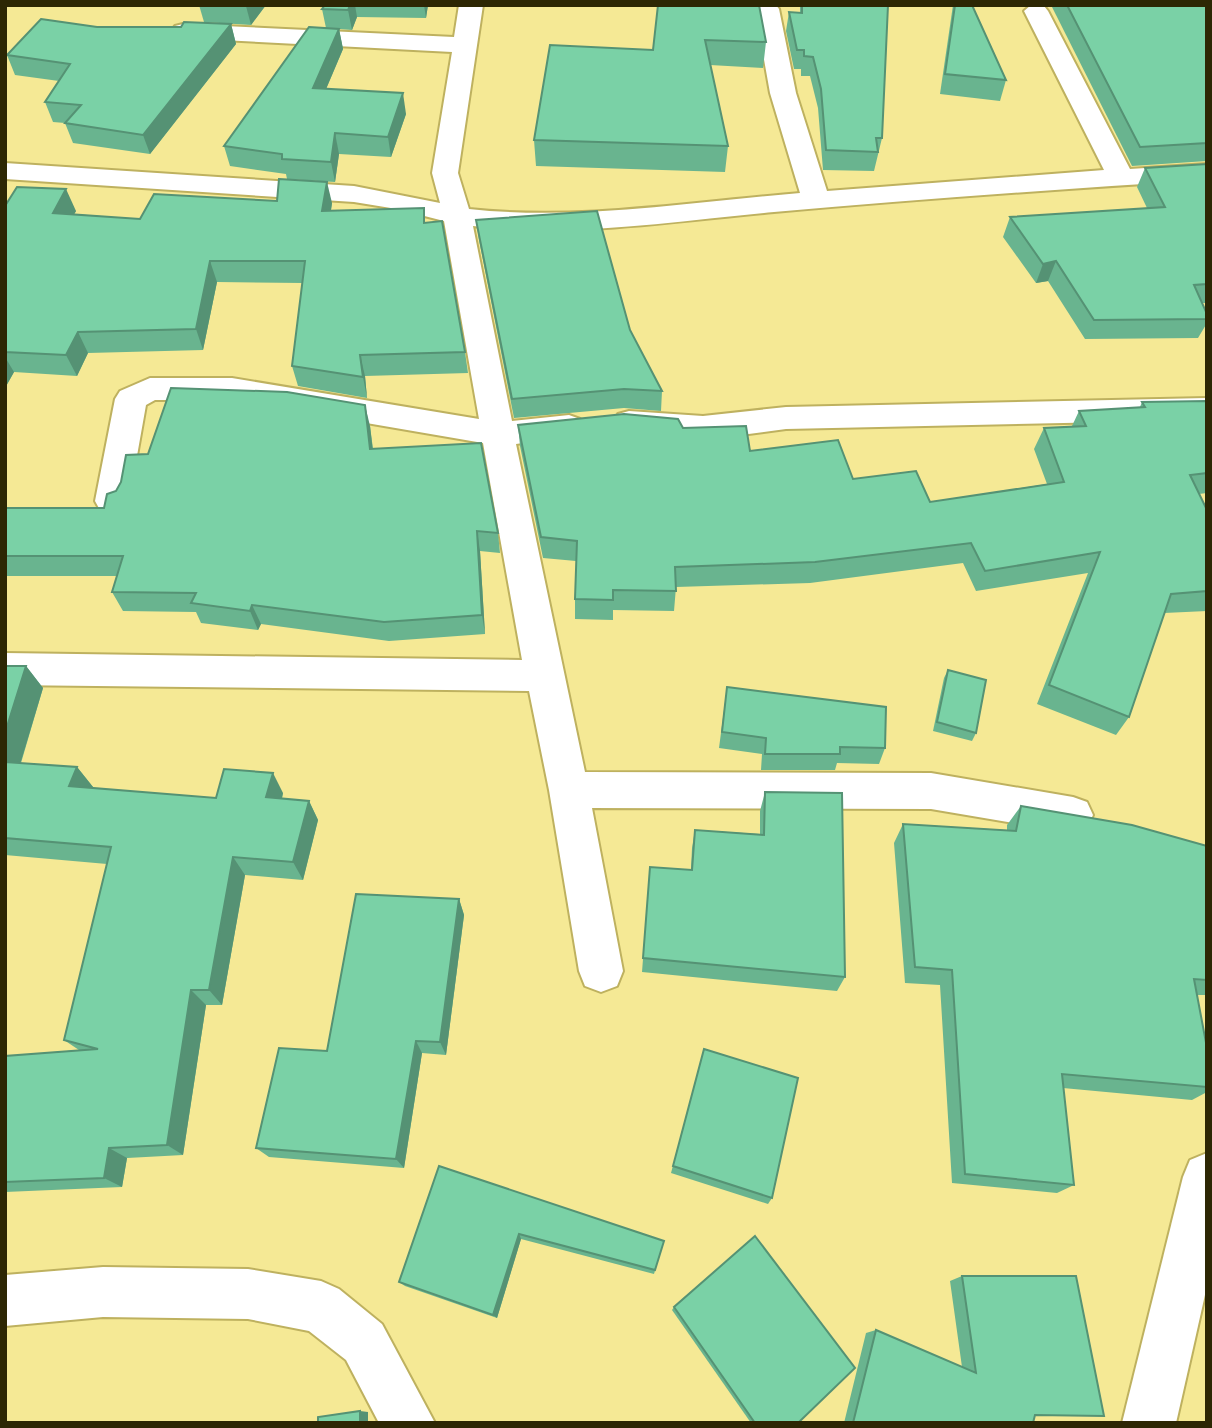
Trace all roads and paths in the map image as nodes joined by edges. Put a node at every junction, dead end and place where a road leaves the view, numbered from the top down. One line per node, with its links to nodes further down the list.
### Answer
1 (471, 5): 5 (street)
2 (766, 9): 9 (street)
3 (1037, 11): 8 (street)
4 (166, 30): 5 (street)
5 (465, 46): 10 (street)
6 (5, 171): 10 (street)
7 (1207, 172): 8 (street)
8 (1121, 177): 9 (street)
9 (816, 199): 10 (street)
10 (457, 216): 12 (street)
11 (1207, 409): 12 (street)
12 (499, 435): 13 (street); 15 (street)
13 (112, 501)
14 (5, 669): 15 (street)
15 (544, 676): 16 (street)
16 (569, 790): 17 (street); 18 (street)
17 (1103, 821)
18 (601, 971)
19 (1207, 1177): 22 (street)
20 (5, 1301): 21 (street)
21 (408, 1423)
22 (1149, 1423)

